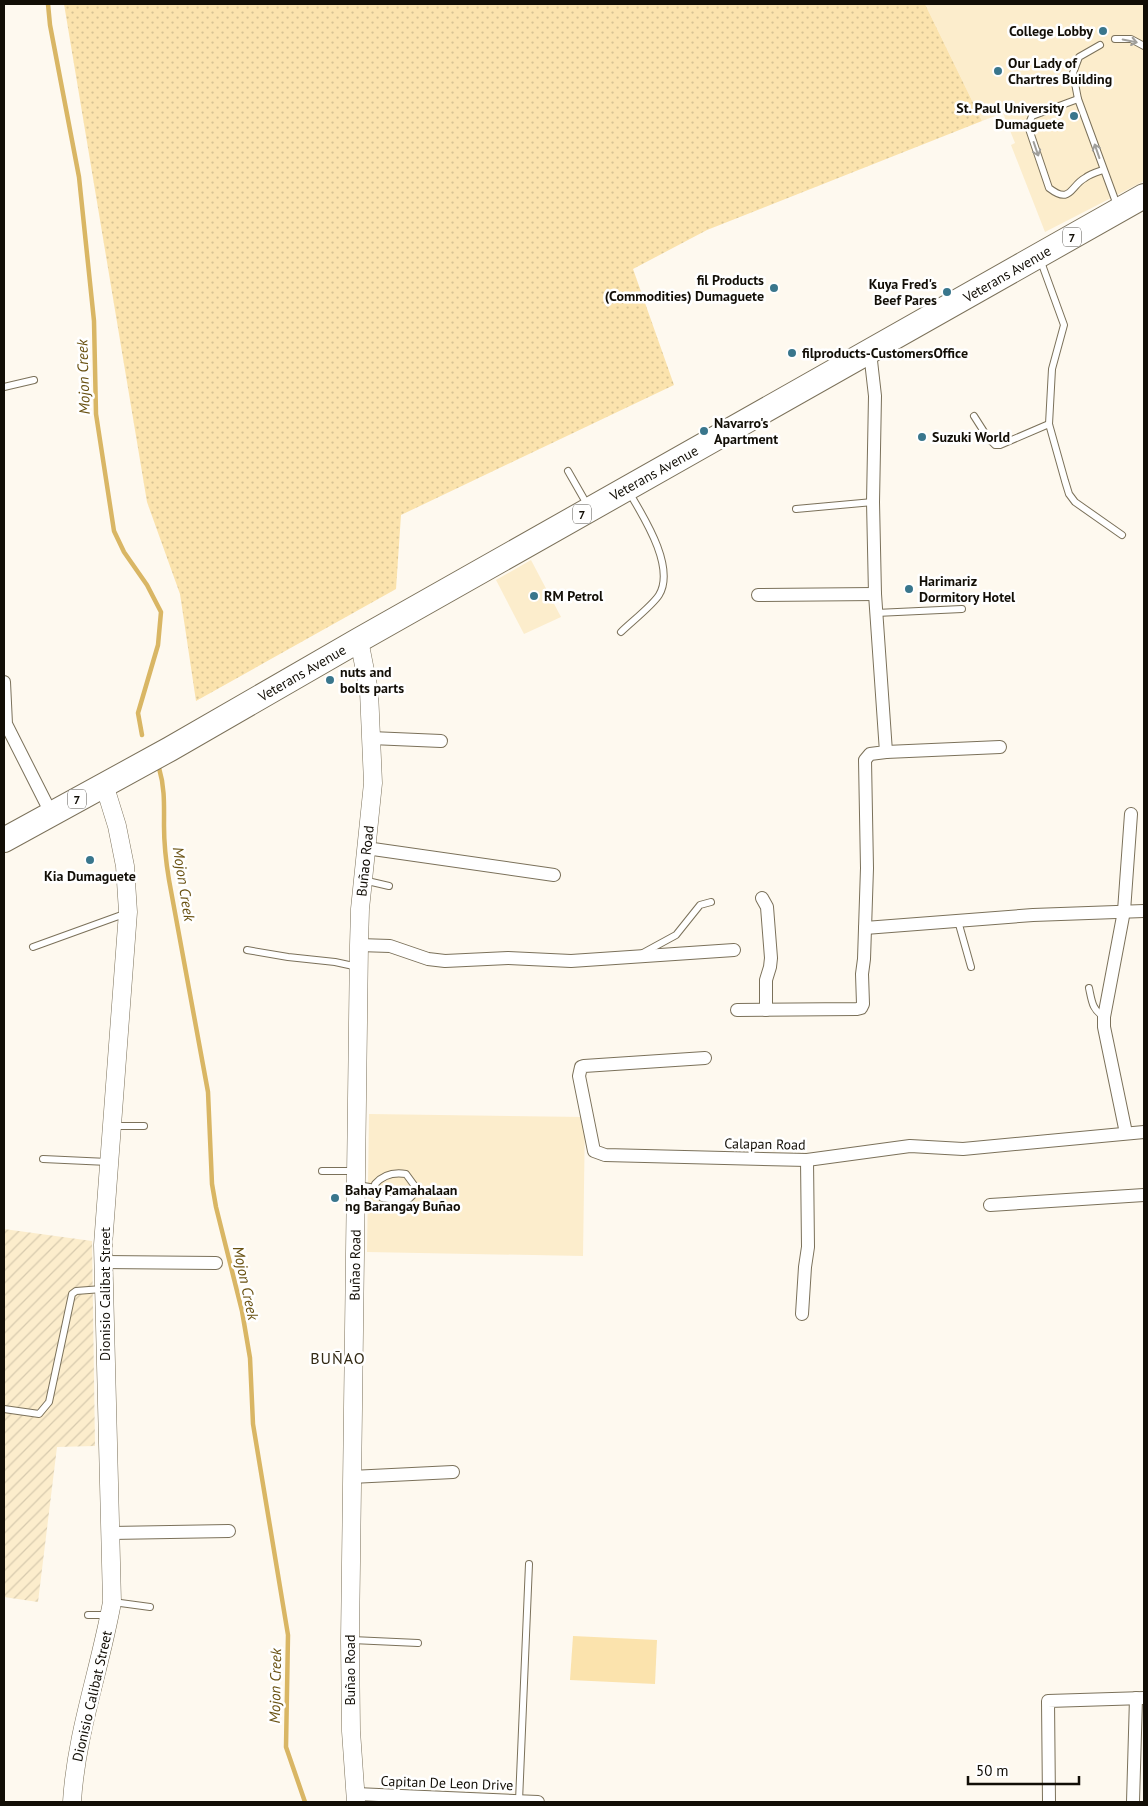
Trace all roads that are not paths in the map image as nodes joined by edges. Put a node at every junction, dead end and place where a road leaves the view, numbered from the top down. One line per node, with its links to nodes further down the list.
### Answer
1 (1115, 39): 3 (lane, one-way to 3)
2 (1100, 44): 4 (lane)
3 (1144, 46)
4 (1078, 99): 5 (lane, one-way to 4); 5 (lane, one-way to 5)
5 (1103, 170): 7 (lane)
6 (1144, 196): 7 (highway, Veterans Avenue / 7)
7 (1120, 210): 8 (highway, Veterans Avenue / 7)
8 (1039, 255): 9 (highway, Veterans Avenue / 7); 13 (lane)
9 (870, 352): 15 (highway, Veterans Avenue / 7); 16 (street)
10 (34, 380): 11 (lane)
11 (4, 386)
12 (974, 416): 13 (lane)
13 (1049, 424): 19 (lane)
14 (568, 471): 17 (lane)
15 (627, 489): 17 (highway, Veterans Avenue / 7); 24 (lane)
16 (873, 502): 18 (lane); 20 (street)
17 (590, 509): 25 (highway, Veterans Avenue / 7)
18 (796, 509)
19 (1122, 535)
20 (875, 594): 21 (street); 23 (street)
21 (758, 595)
22 (962, 609): 23 (lane)
23 (876, 614): 30 (street)
24 (621, 632)
25 (359, 640): 27 (street, Buñao Road); 31 (highway, Veterans Avenue / 7)
26 (4, 682): 32 (street)
27 (371, 738): 28 (street); 35 (street, Buñao Road)
28 (441, 741)
29 (1000, 747): 30 (street)
30 (886, 752): 45 (street)
31 (104, 784): 32 (highway, 7); 43 (street, Dionisio Calibat Street)
32 (52, 813): 34 (highway, 7)
33 (1131, 814): 41 (street)
34 (4, 840)
35 (366, 848): 36 (street); 37 (street, Buñao Road)
36 (554, 875)
37 (363, 880): 38 (lane); 46 (street, Buñao Road)
38 (389, 886)
39 (762, 898): 55 (street)
40 (711, 902): 50 (lane)
41 (1124, 911): 42 (street); 44 (street); 56 (street)
42 (1144, 911)
43 (128, 912): 47 (lane); 58 (street, Dionisio Calibat Street)
44 (958, 921): 45 (street); 52 (lane)
45 (865, 928): 55 (street)
46 (359, 945): 50 (street); 51 (street, Buñao Road)
47 (33, 947)
48 (247, 950): 51 (lane)
49 (734, 950): 50 (street)
50 (638, 956)
51 (359, 967): 66 (street, Buñao Road)
52 (972, 967)
53 (1089, 988): 56 (lane)
54 (736, 1010): 55 (street)
55 (766, 1010)
56 (1104, 1017): 61 (street)
57 (705, 1058): 63 (street, Calapan Road)
58 (112, 1126): 59 (lane); 64 (street, Dionisio Calibat Street)
59 (144, 1126)
60 (1144, 1132): 61 (street, Calapan Road)
61 (1126, 1133): 63 (street, Calapan Road)
62 (43, 1159): 64 (lane)
63 (807, 1160): 73 (street)
64 (109, 1162): 70 (street, Dionisio Calibat Street)
65 (322, 1171): 66 (lane)
66 (356, 1178): 67 (lane); 76 (street, Buñao Road)
67 (376, 1188): 67 (lane)
68 (1144, 1194): 69 (street)
69 (990, 1204)
70 (103, 1262): 71 (street); 72 (street, Dionisio Calibat Street)
71 (216, 1263)
72 (104, 1289): 74 (lane); 78 (street, Dionisio Calibat Street)
73 (802, 1314)
74 (4, 1409)
75 (454, 1472): 76 (street)
76 (351, 1477): 83 (street, Buñao Road)
77 (229, 1531): 78 (street)
78 (111, 1533): 81 (street, Dionisio Calibat Street)
79 (529, 1564): 87 (lane)
80 (150, 1607): 81 (lane)
81 (111, 1608): 82 (lane); 88 (street, Dionisio Calibat Street)
82 (88, 1615)
83 (350, 1640): 84 (lane); 86 (street, Buñao Road)
84 (418, 1643)
85 (1140, 1698): 90 (street); 91 (street)
86 (356, 1798): 87 (street, Capitan De Leon Drive)
87 (519, 1801): 89 (street, Capitan De Leon Drive)
88 (72, 1802)
89 (538, 1802)
90 (1049, 1802)
91 (1133, 1802)

